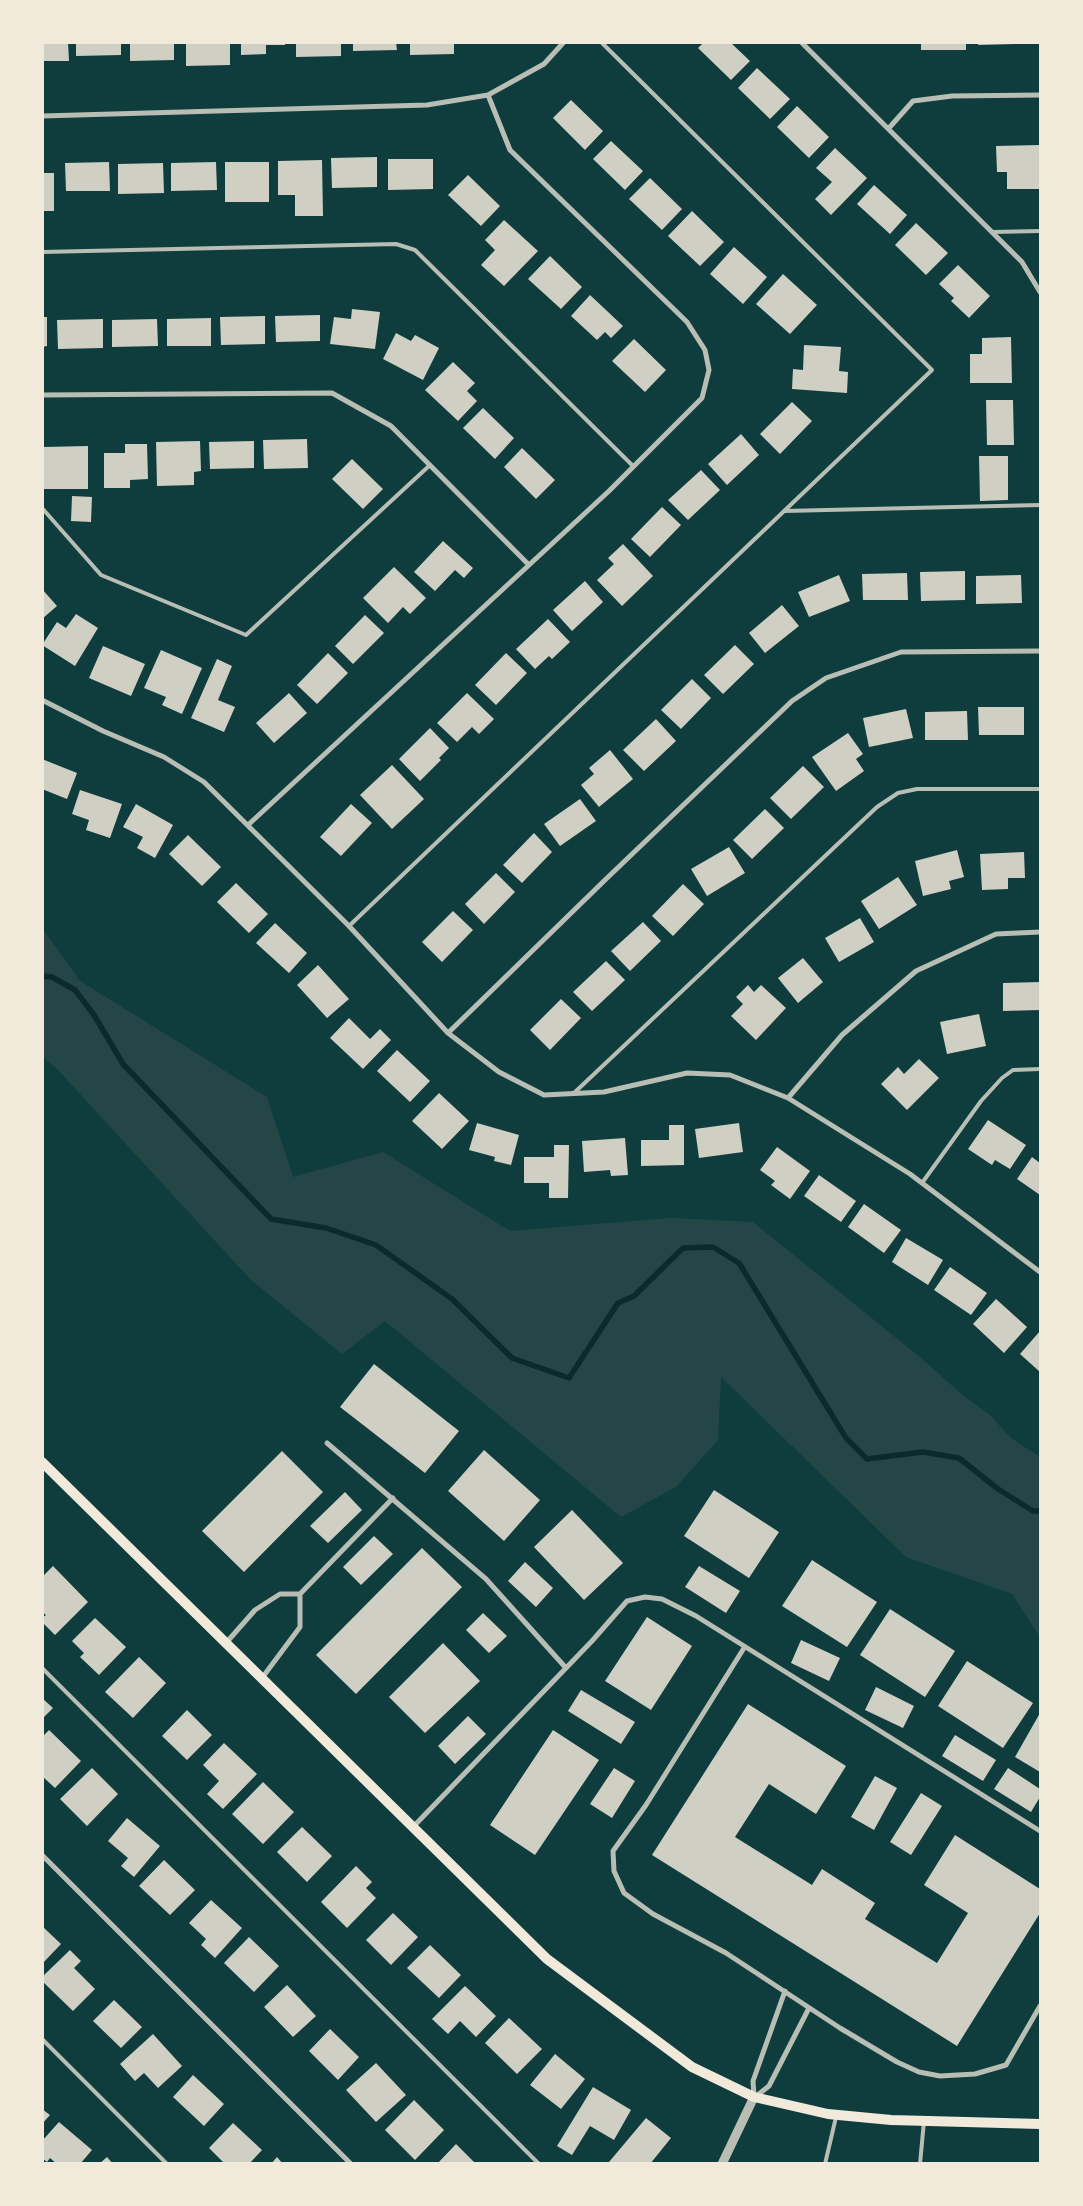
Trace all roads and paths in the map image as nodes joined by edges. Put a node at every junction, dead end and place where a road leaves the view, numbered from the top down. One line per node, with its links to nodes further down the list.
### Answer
1 (564, 42): 5 (street)
2 (601, 42): 17 (lane)
3 (801, 42): 7 (street)
4 (1040, 95): 7 (street)
5 (488, 96): 6 (street); 14 (street)
6 (42, 116)
7 (889, 128): 9 (street)
8 (1040, 231): 9 (lane)
9 (992, 232): 11 (street)
10 (42, 252): 14 (lane)
11 (1040, 292)
12 (42, 395): 13 (street)
13 (430, 465): 16 (lane); 18 (street)
14 (633, 466): 18 (street)
15 (1040, 505): 17 (lane)
16 (42, 508)
17 (784, 511): 23 (lane)
18 (528, 564): 22 (street)
19 (1040, 651): 25 (street)
20 (42, 700): 22 (street)
21 (1040, 788): 27 (lane)
22 (248, 825): 23 (street)
23 (349, 926): 25 (street)
24 (1040, 932): 28 (street)
25 (448, 1033): 27 (street)
26 (1040, 1069): 29 (lane)
27 (574, 1093): 28 (street)
28 (788, 1098): 29 (street)
29 (922, 1183): 30 (street)
30 (1040, 1272)
31 (327, 1443): 33 (street)
32 (42, 1462): 35 (main road)
33 (393, 1498): 34 (street); 38 (street)
34 (300, 1594): 35 (street); 39 (street)
35 (226, 1643): 39 (main road)
36 (744, 1648): 38 (street); 41 (street); 43 (street)
37 (42, 1668): 53 (lane)
38 (566, 1668): 40 (street)
39 (262, 1678): 40 (main road)
40 (413, 1827): 47 (main road)
41 (1040, 1831)
42 (42, 1855): 52 (street)
43 (785, 1991): 45 (street); 47 (street)
44 (1040, 2006): 45 (street)
45 (809, 2008): 47 (street)
46 (42, 2039): 51 (lane)
47 (754, 2097): 48 (main road); 54 (street)
48 (836, 2115): 49 (main road); 55 (lane)
49 (924, 2121): 50 (main road); 56 (lane)
50 (1040, 2124)
51 (166, 2164)
52 (351, 2164)
53 (539, 2164)
54 (722, 2164)
55 (825, 2164)
56 (920, 2164)

